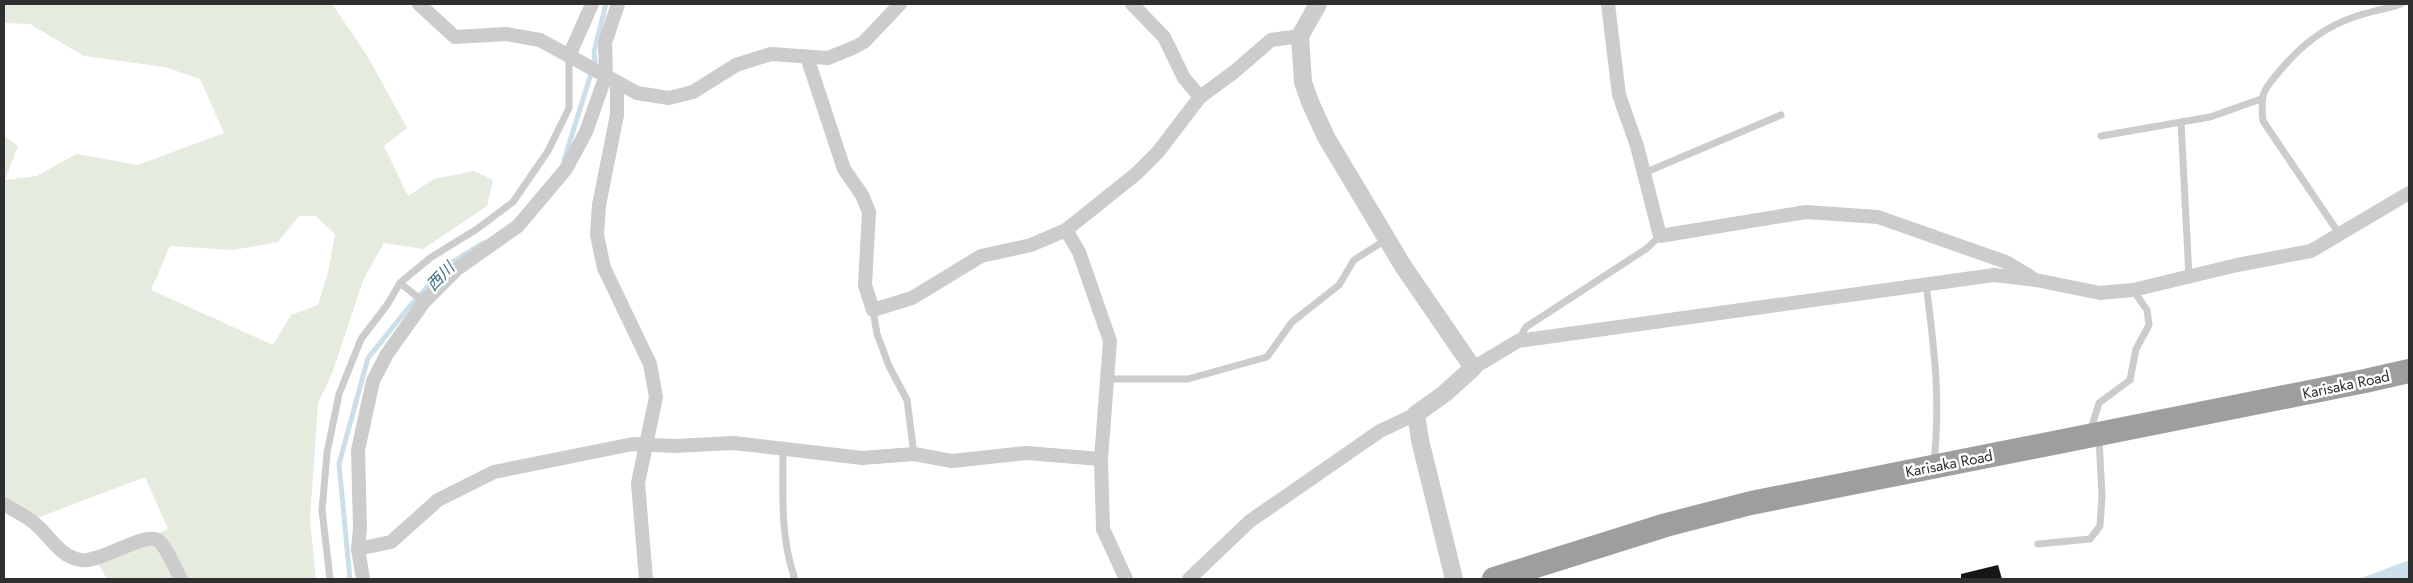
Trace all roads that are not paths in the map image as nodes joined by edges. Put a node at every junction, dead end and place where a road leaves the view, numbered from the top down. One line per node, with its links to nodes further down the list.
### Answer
1 (419, 4): 10 (street)
2 (592, 4): 10 (street)
3 (618, 4): 12 (street)
4 (900, 4): 11 (street)
5 (1132, 4): 13 (street)
6 (1318, 4): 9 (street)
7 (1608, 4): 18 (street)
8 (2402, 4): 14 (lane)
9 (1300, 36): 13 (street); 23 (street)
10 (569, 56): 12 (street); 26 (lane)
11 (807, 57): 12 (street); 30 (street)
12 (611, 78): 29 (street); 37 (street)
13 (1200, 97): 20 (street)
14 (2261, 99): 16 (lane); 21 (lane)
15 (1781, 115): 18 (lane)
16 (2181, 122): 17 (lane); 24 (lane)
17 (2101, 136)
18 (1644, 173): 22 (street)
19 (2409, 193): 21 (street)
20 (1066, 230): 30 (street); 34 (street)
21 (2340, 235): 24 (street)
22 (1660, 236): 25 (street); 31 (lane)
23 (1387, 239): 32 (street); 34 (lane)
24 (2189, 277): 28 (street)
25 (2036, 280): 27 (street); 28 (street)
26 (400, 283): 29 (lane); 46 (lane)
27 (1926, 283): 31 (street); 41 (lane)
28 (2133, 290): 36 (lane)
29 (424, 302): 44 (street)
30 (873, 310): 39 (lane)
31 (1518, 341): 32 (street)
32 (1473, 368): 35 (street)
33 (2409, 370): 36 (highway, Karisaka Road)
34 (1107, 379): 40 (street)
35 (1416, 414): 51 (street); 52 (street)
36 (2094, 436): 41 (highway, Karisaka Road); 43 (lane)
37 (648, 444): 38 (street); 44 (street); 48 (street)
38 (783, 448): 39 (street); 49 (lane)
39 (914, 454): 40 (street)
40 (1101, 458): 50 (street)
41 (1934, 467): 53 (highway, Karisaka Road)
42 (4, 504): 45 (street)
43 (2038, 544)
44 (358, 549): 47 (street)
45 (181, 579)
46 (330, 579)
47 (363, 579)
48 (646, 579)
49 (793, 579)
50 (1126, 579)
51 (1189, 579)
52 (1454, 579)
53 (1494, 579)

